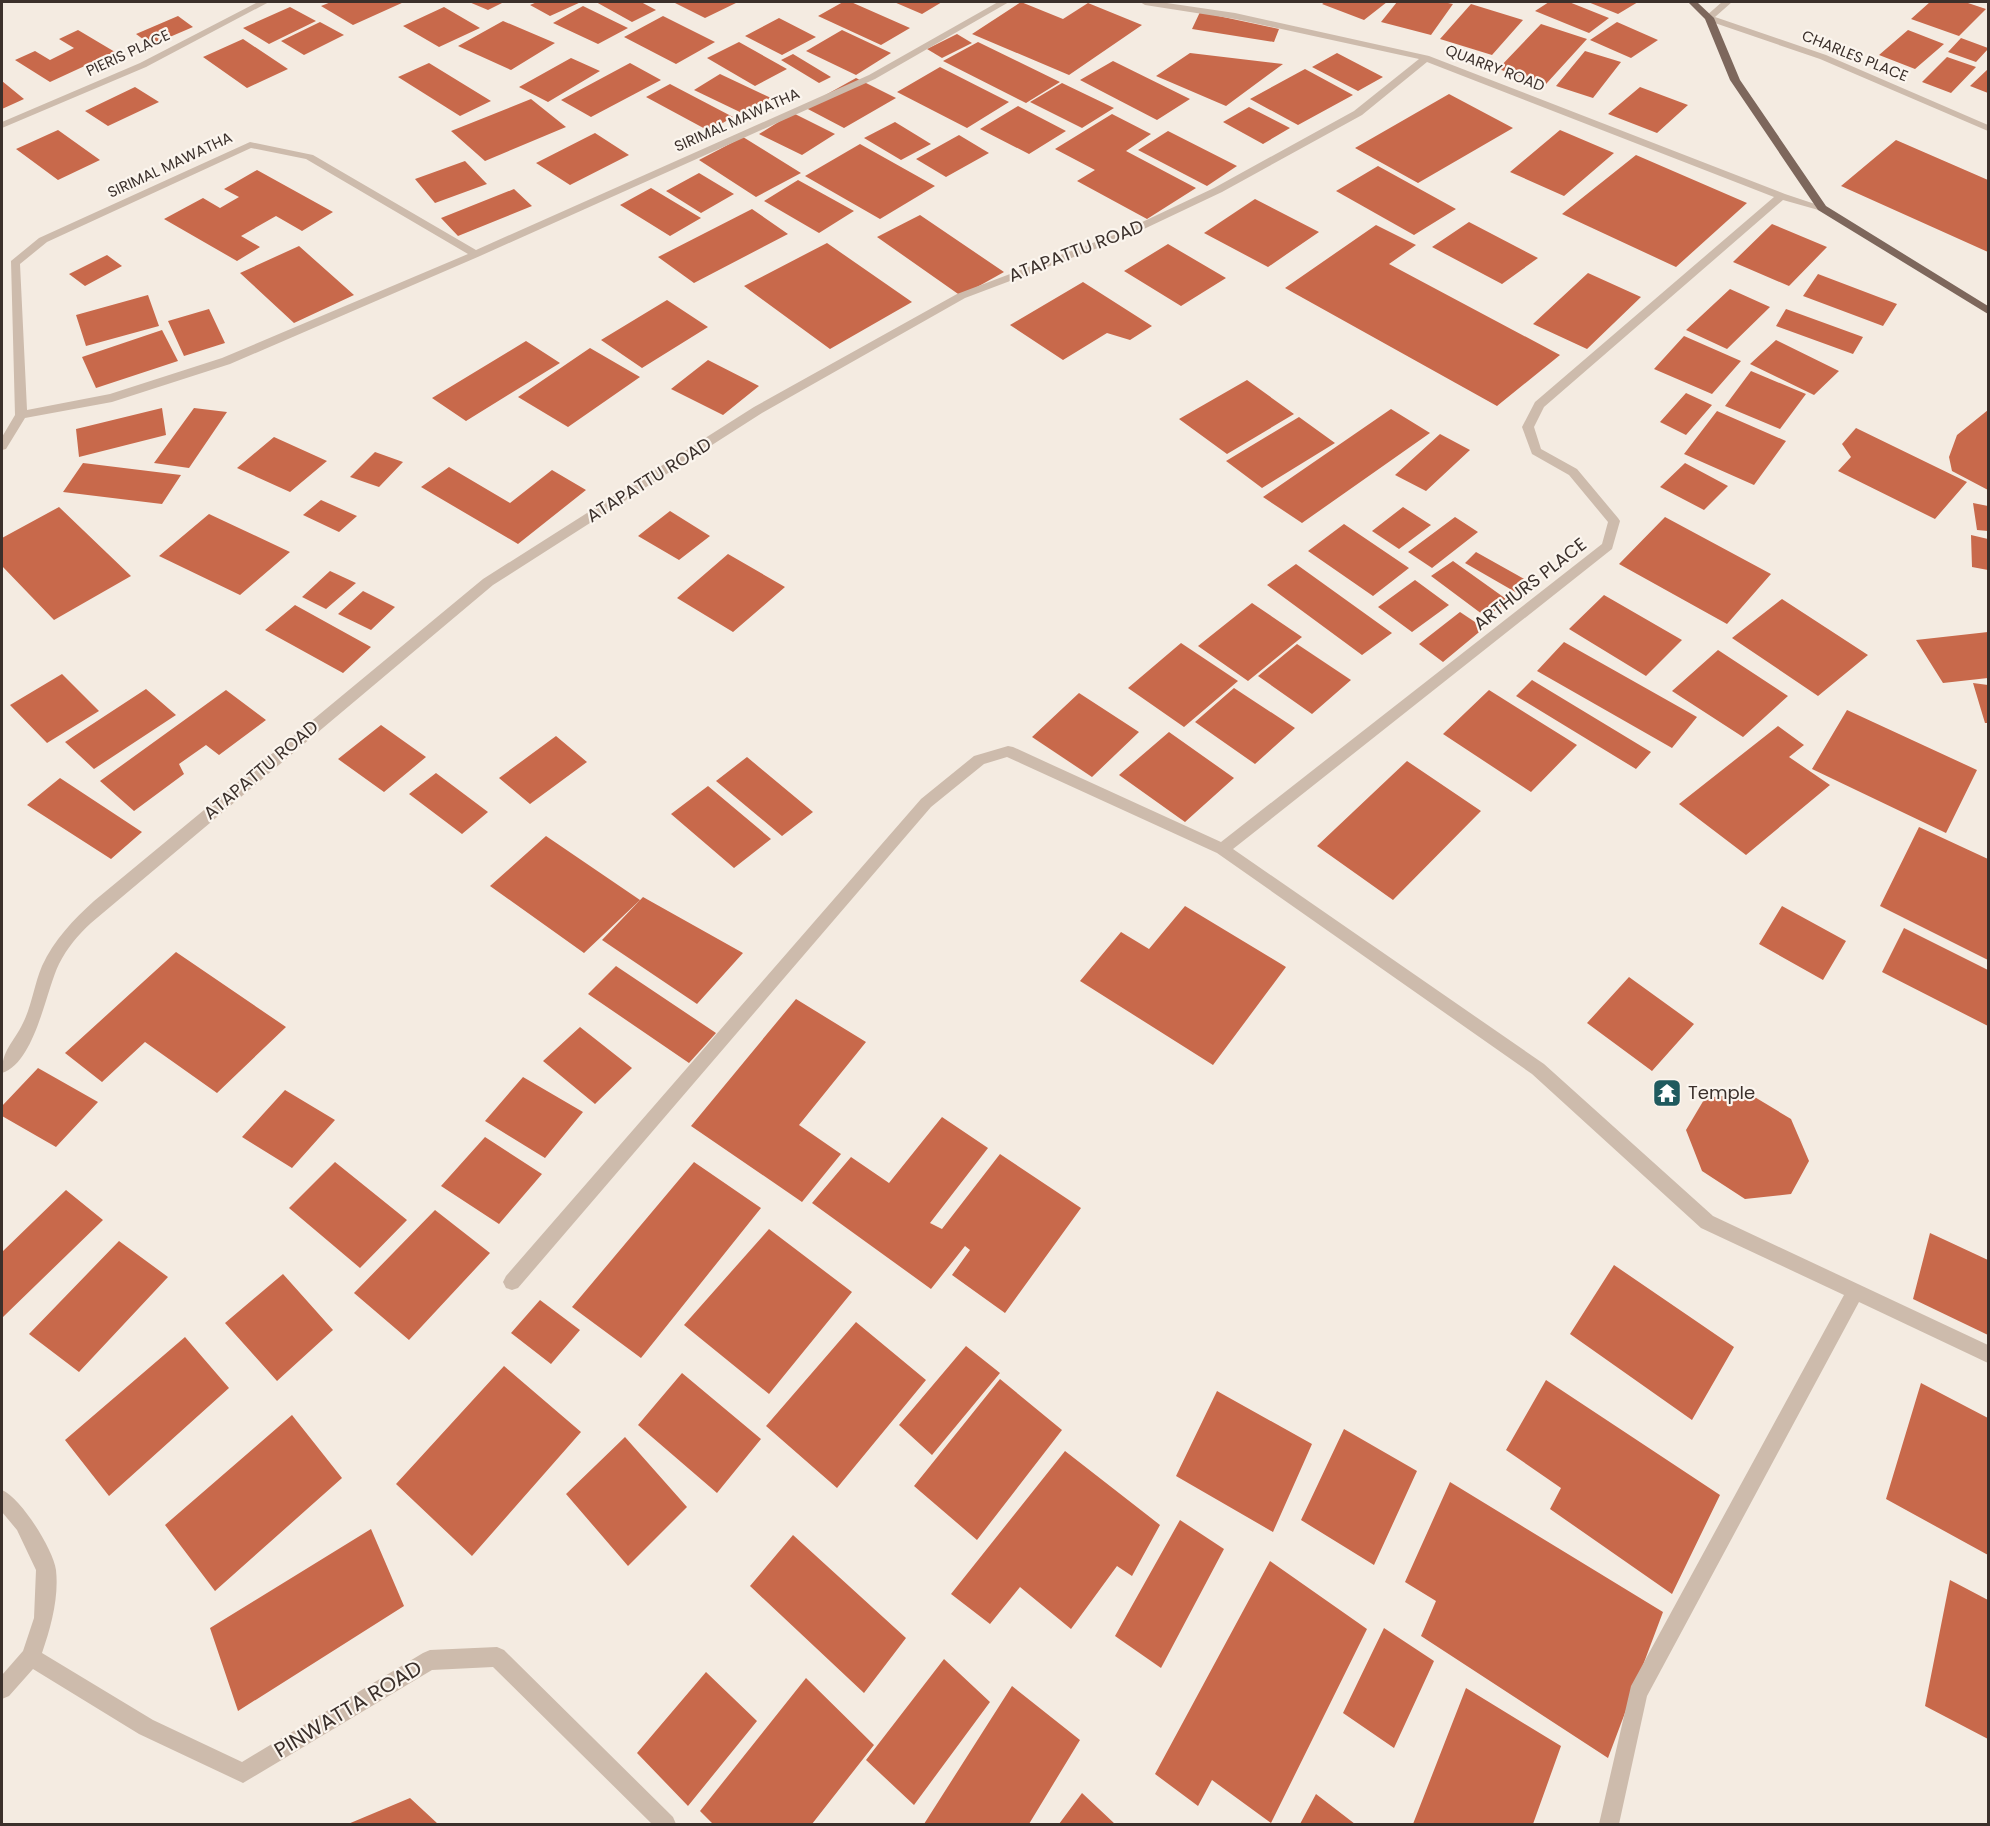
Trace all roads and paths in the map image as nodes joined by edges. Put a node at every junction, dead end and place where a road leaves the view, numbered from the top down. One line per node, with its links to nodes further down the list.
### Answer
1 (264, 2): 8 (street, PIERIS PLACE)
2 (1004, 2): 12 (street, SIRIMAL MAWATHA)
3 (1145, 2): 7 (street, QUARRY ROAD)
4 (1692, 2): 6 (main road)
5 (1727, 2): 6 (street)
6 (1708, 18): 9 (street, CHARLES PLACE); 11 (main road)
7 (1426, 57): 10 (street, QUARRY ROAD); 17 (street, ATAPATTU ROAD)
8 (2, 124)
9 (1989, 128)
10 (1781, 196): 11 (street, QUARRY ROAD); 16 (street, ARTHURS PLACE)
11 (1822, 208): 13 (main road)
12 (476, 254): 14 (street, SIRIMAL MAWATHA); 14 (street, SIRIMAL MAWATHA)
13 (1989, 311)
14 (21, 415): 15 (street)
15 (2, 446)
16 (1222, 849): 18 (street); 19 (street)
17 (2, 1066)
18 (512, 1282)
19 (1855, 1293): 20 (street); 25 (street)
20 (1989, 1354)
21 (2, 1498): 22 (street)
22 (31, 1657): 23 (street); 24 (street, PINWATTA ROAD)
23 (2, 1689)
24 (666, 1824)
25 (1609, 1824)

